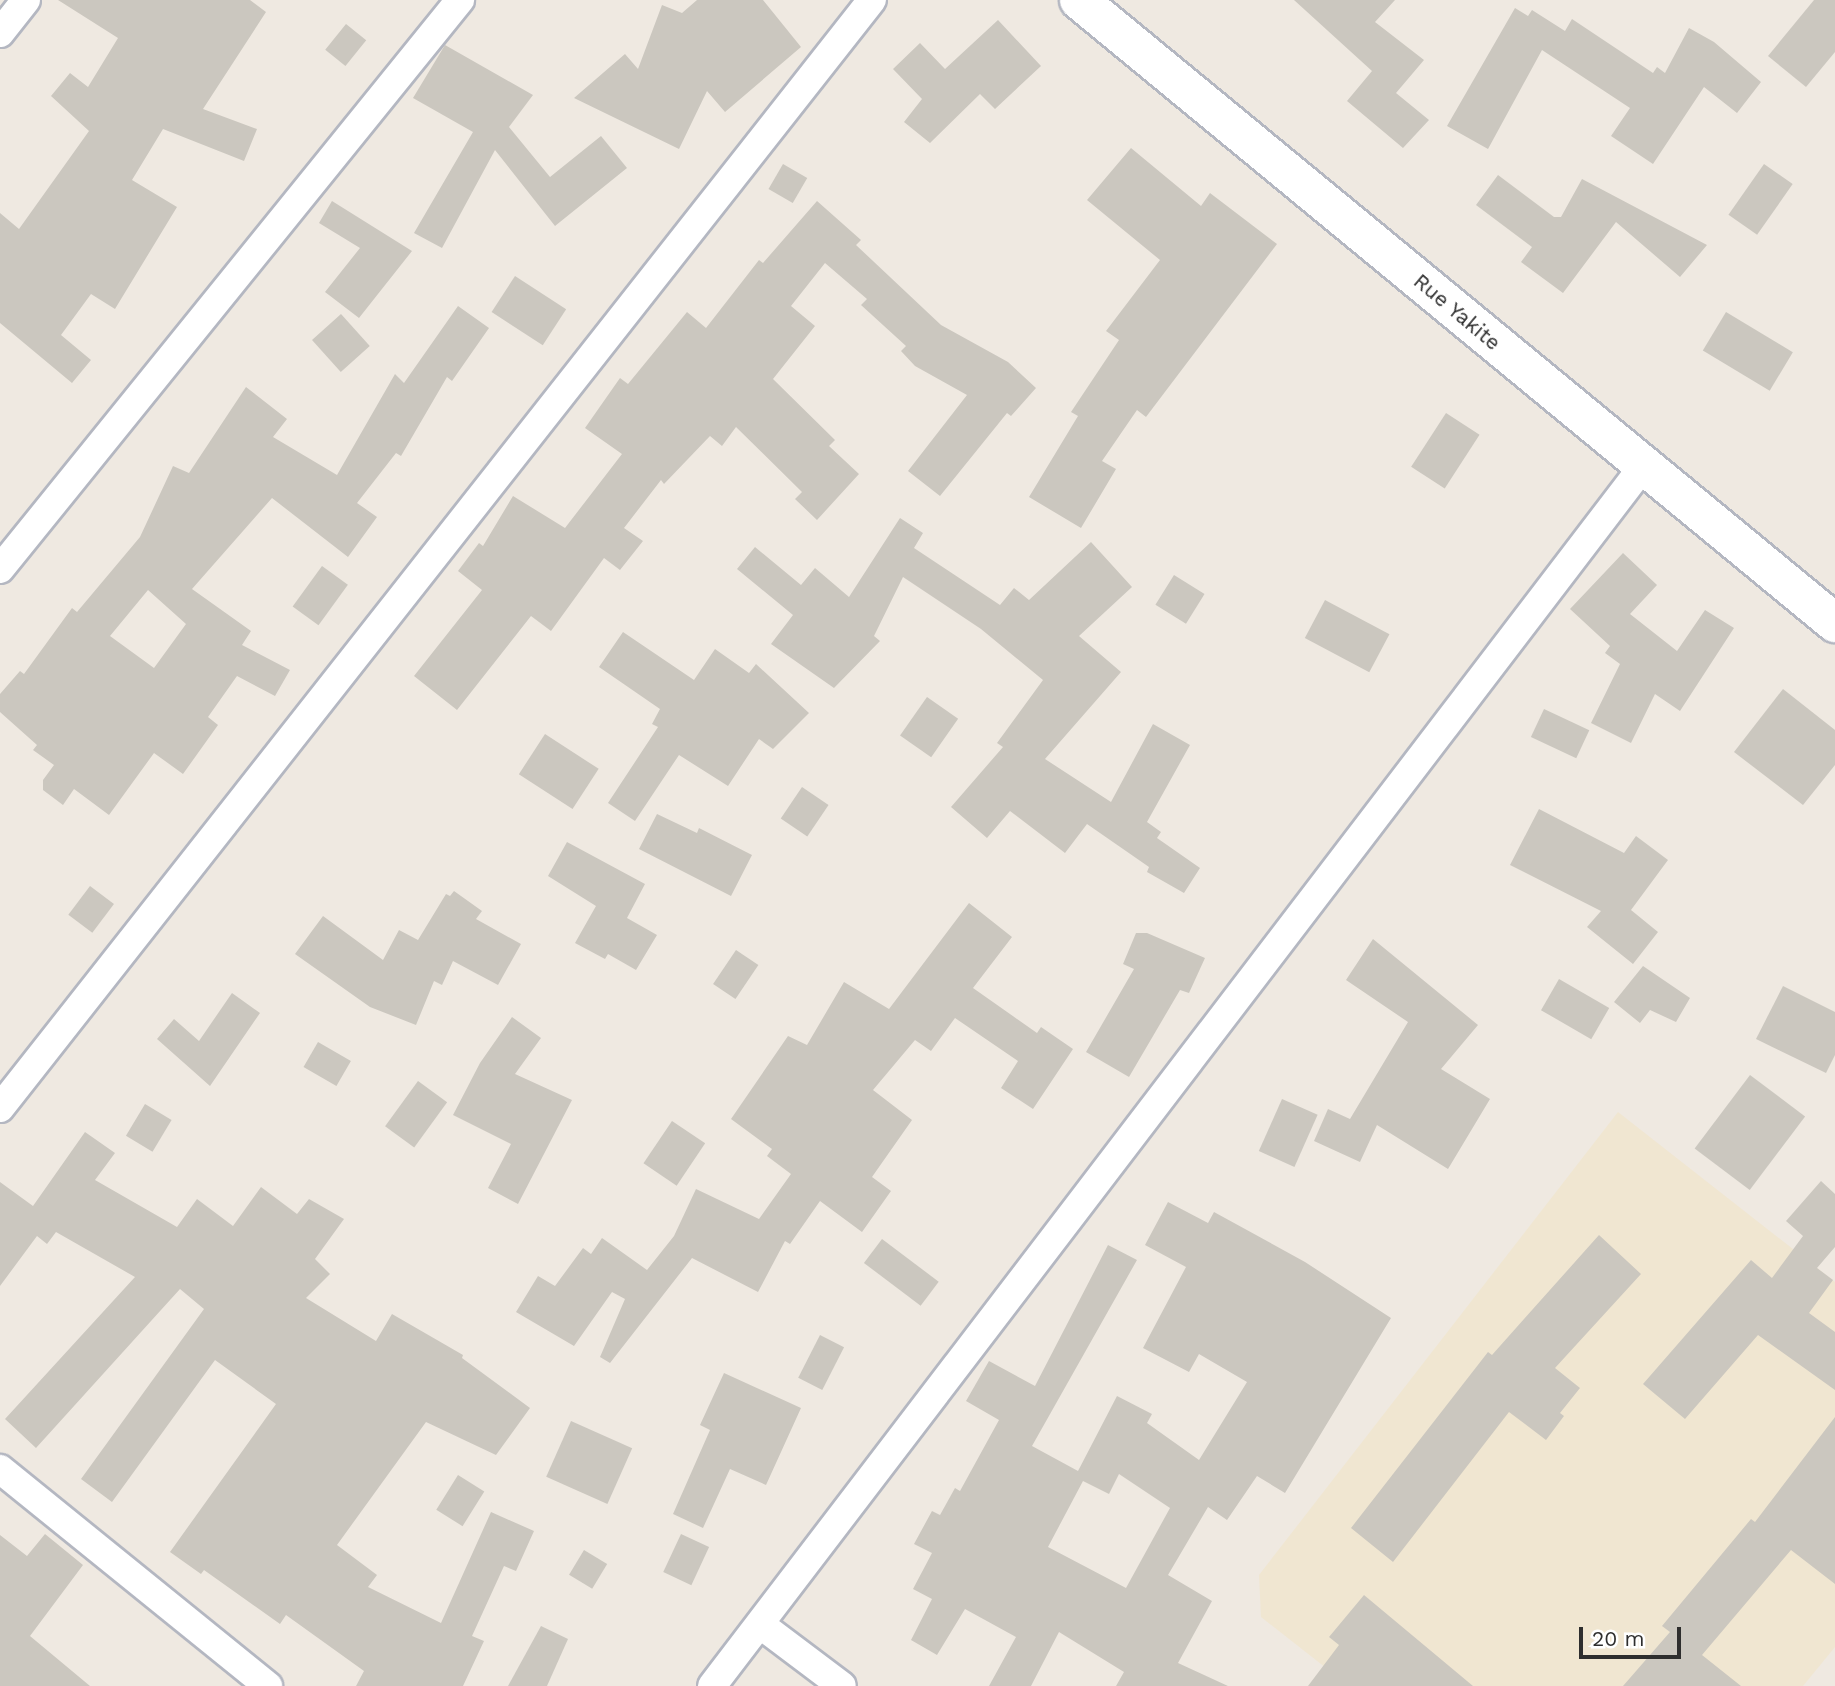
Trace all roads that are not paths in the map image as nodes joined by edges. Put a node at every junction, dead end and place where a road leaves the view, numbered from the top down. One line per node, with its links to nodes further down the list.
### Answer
1 (26, 0): 5 (street)
2 (460, 0): 7 (street)
3 (872, 0): 9 (street)
4 (1079, 0): 6 (main road, Rue Yakite)
5 (0, 33)
6 (1642, 468): 8 (main road, Rue Yakite); 12 (street)
7 (0, 569)
8 (1835, 623)
9 (9, 1077): 10 (street)
10 (0, 1108)
11 (0, 1469): 13 (street)
12 (761, 1625): 14 (street); 15 (street)
13 (268, 1686)
14 (712, 1686)
15 (842, 1686)

